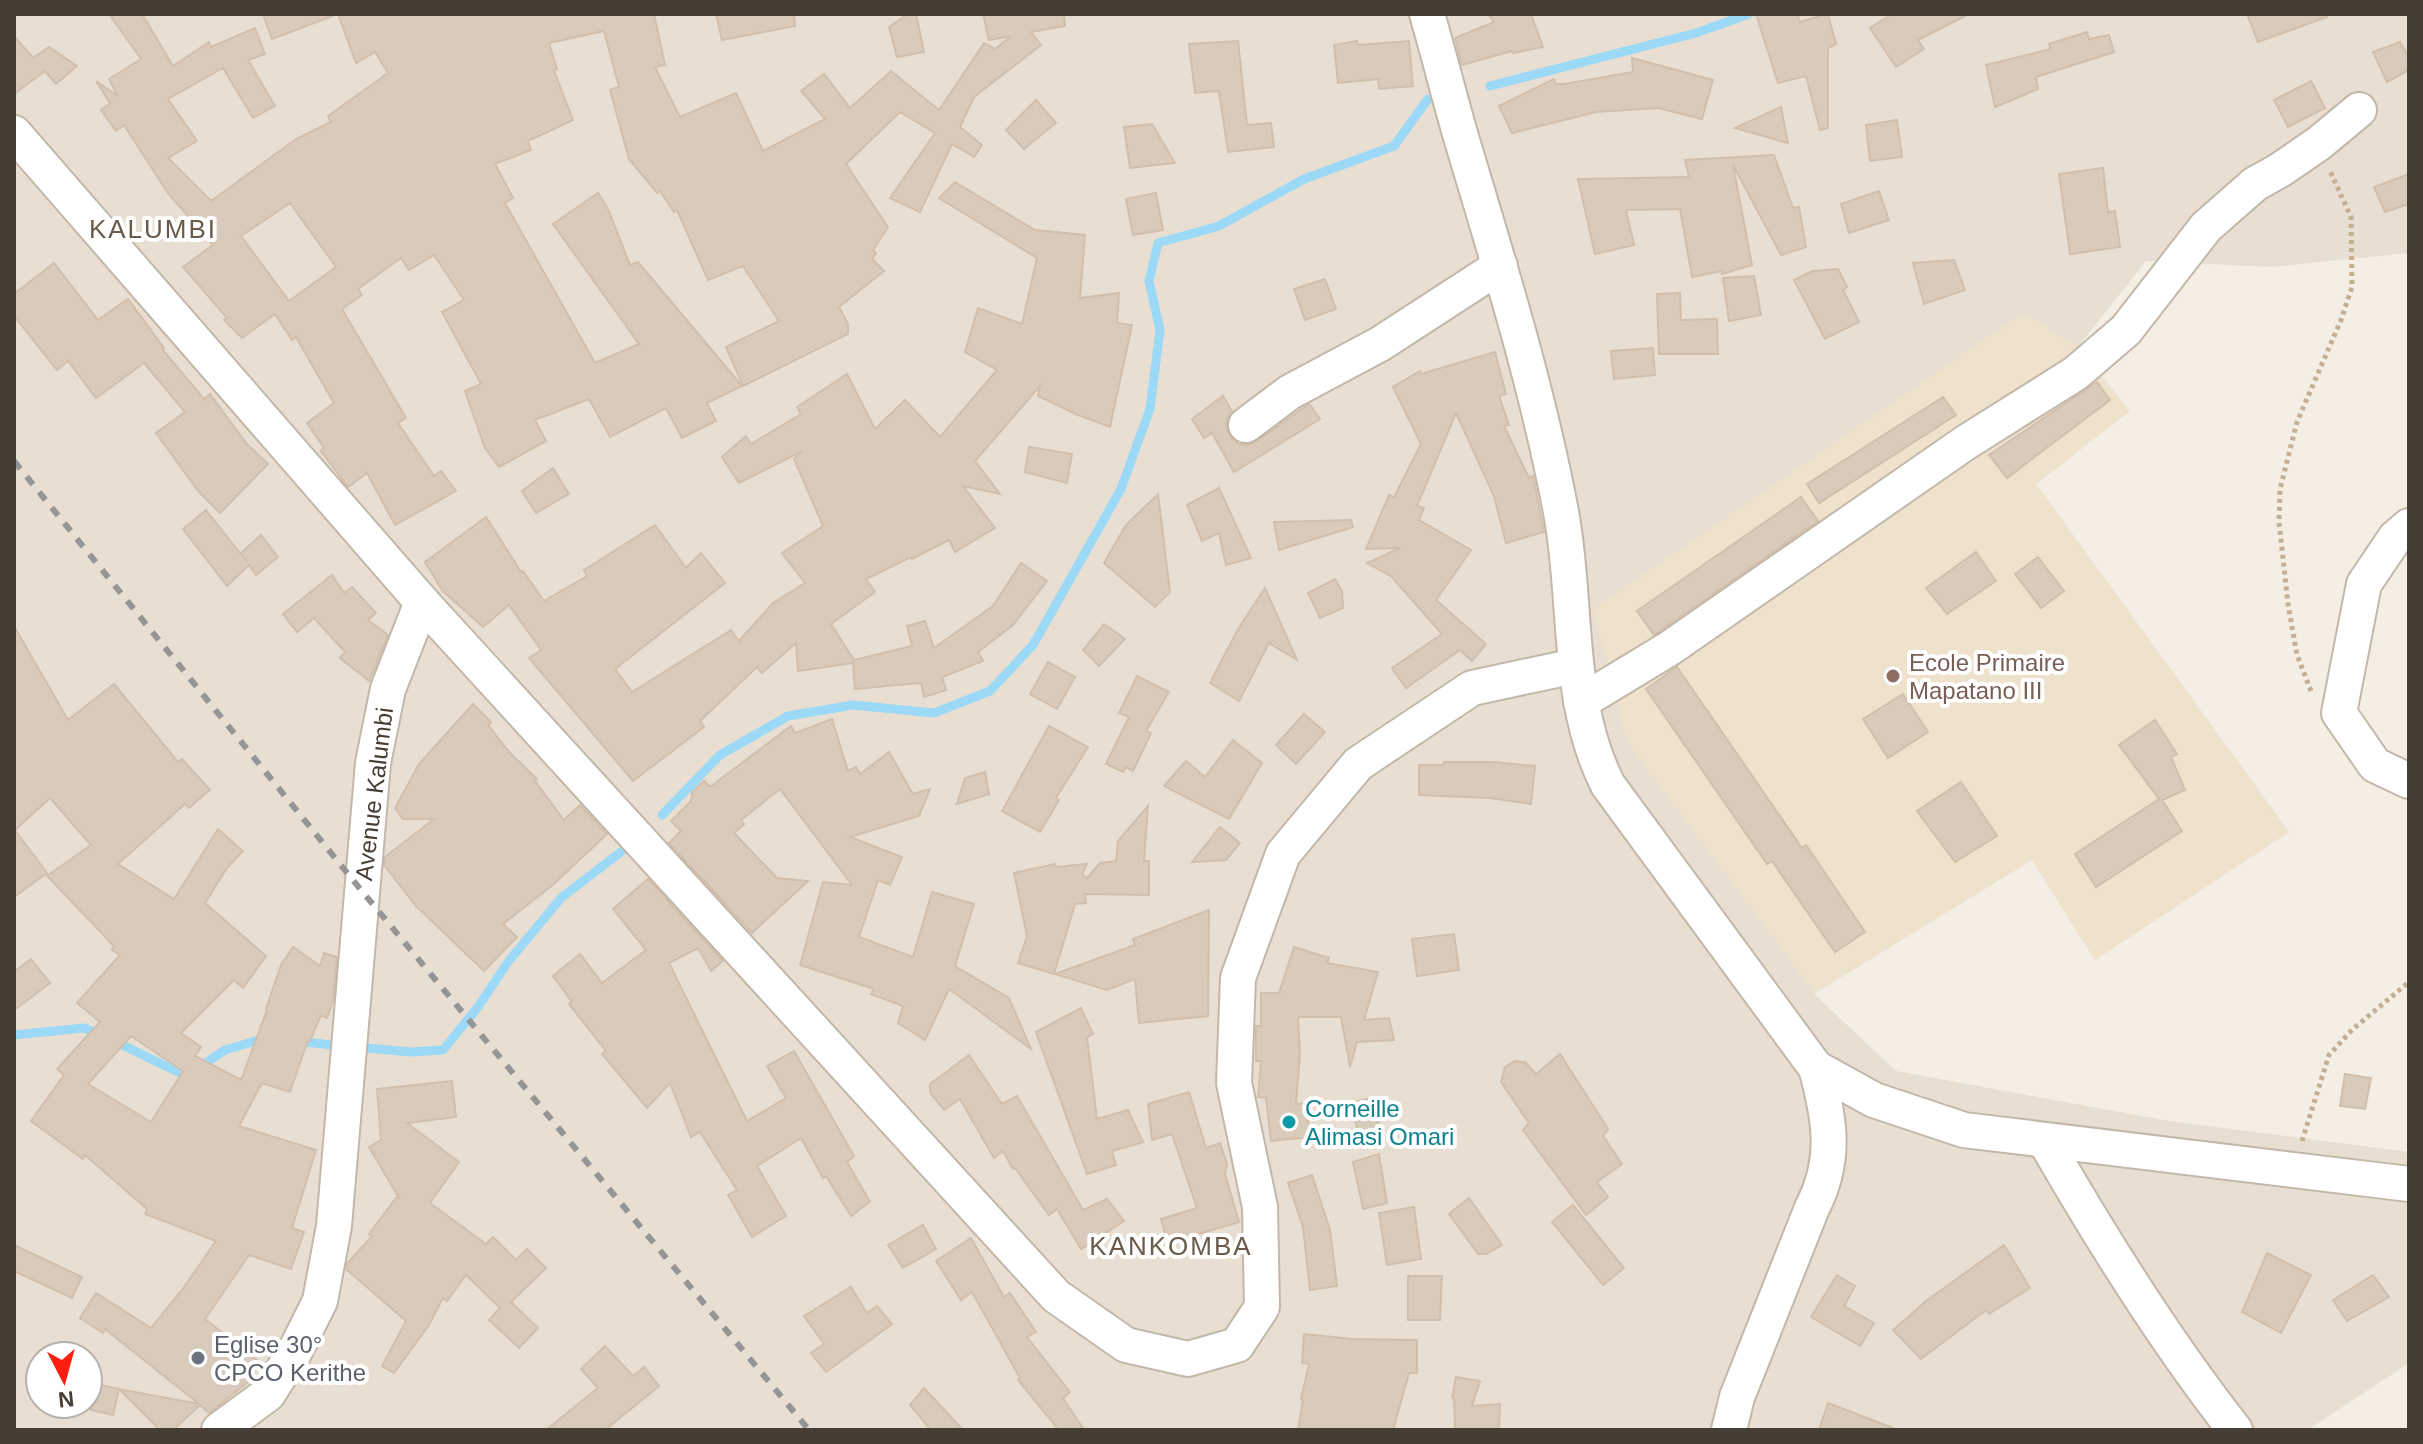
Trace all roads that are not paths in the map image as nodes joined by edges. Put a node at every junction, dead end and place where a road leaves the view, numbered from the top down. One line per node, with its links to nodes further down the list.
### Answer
1 (1428, 14): 4 (street)
2 (2359, 110): 9 (street)
3 (14, 133): 7 (street)
4 (1500, 266): 5 (street); 8 (street)
5 (1246, 425)
6 (2409, 526): 10 (street)
7 (422, 602): 8 (street); 14 (street, Avenue Kalumbi)
8 (1575, 666): 9 (street)
9 (1581, 702): 11 (street)
10 (2409, 781)
11 (1816, 1068): 12 (street); 15 (street)
12 (2045, 1141): 13 (street); 16 (street)
13 (2409, 1184)
14 (219, 1430)
15 (1729, 1430)
16 (2235, 1430)

